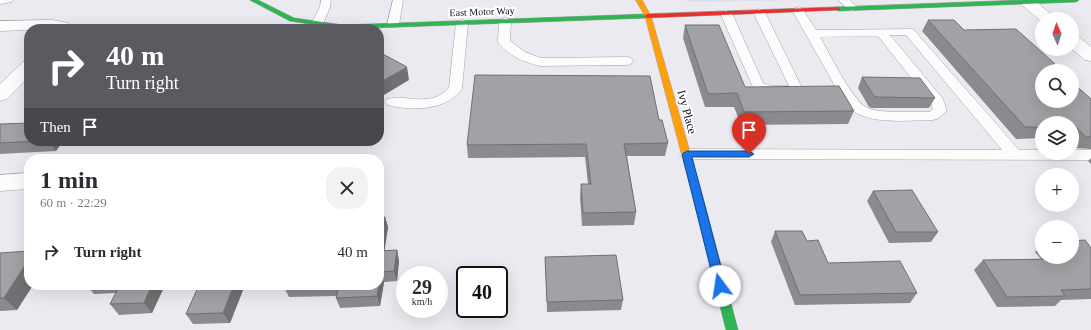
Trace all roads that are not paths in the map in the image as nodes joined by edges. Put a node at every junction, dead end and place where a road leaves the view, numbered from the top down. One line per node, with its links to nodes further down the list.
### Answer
1 (8, 0): 8 (lane)
2 (253, 0): 19 (street, East Motor Way)
3 (326, 0): 19 (lane)
4 (398, 0): 21 (lane)
5 (639, 0): 16 (street, Ivy Place)
6 (844, 0): 11 (lane)
7 (1076, 0): 10 (street, East Motor Way)
8 (0, 1)
9 (962, 2): 10 (street, East Motor Way); 11 (street, East Motor Way)
10 (1028, 2): 14 (street)
11 (853, 8): 12 (street, East Motor Way)
12 (798, 10): 13 (street, East Motor Way); 25 (lane)
13 (759, 12): 15 (street, East Motor Way); 15 (lane)
14 (1040, 12)
15 (726, 13): 16 (street, East Motor Way)
16 (648, 16): 17 (street, East Motor Way); 32 (street, Ivy Place)
17 (505, 21): 18 (street, East Motor Way); 28 (lane)
18 (462, 23): 21 (street, East Motor Way); 31 (lane)
19 (317, 24)
20 (384, 25): 21 (street, East Motor Way)
21 (393, 25)
22 (0, 26): 23 (street)
23 (24, 26)
24 (881, 32): 25 (lane); 25 (lane); 33 (lane)
25 (812, 34)
26 (1079, 46): 27 (street)
27 (1091, 56)
28 (627, 61)
29 (24, 71): 30 (street)
30 (0, 96)
31 (392, 102)
32 (687, 154): 33 (lane); 37 (street, Ivy Place)
33 (1015, 155): 34 (lane)
34 (1091, 155)
35 (24, 181): 36 (street)
36 (0, 183)
37 (732, 330)

